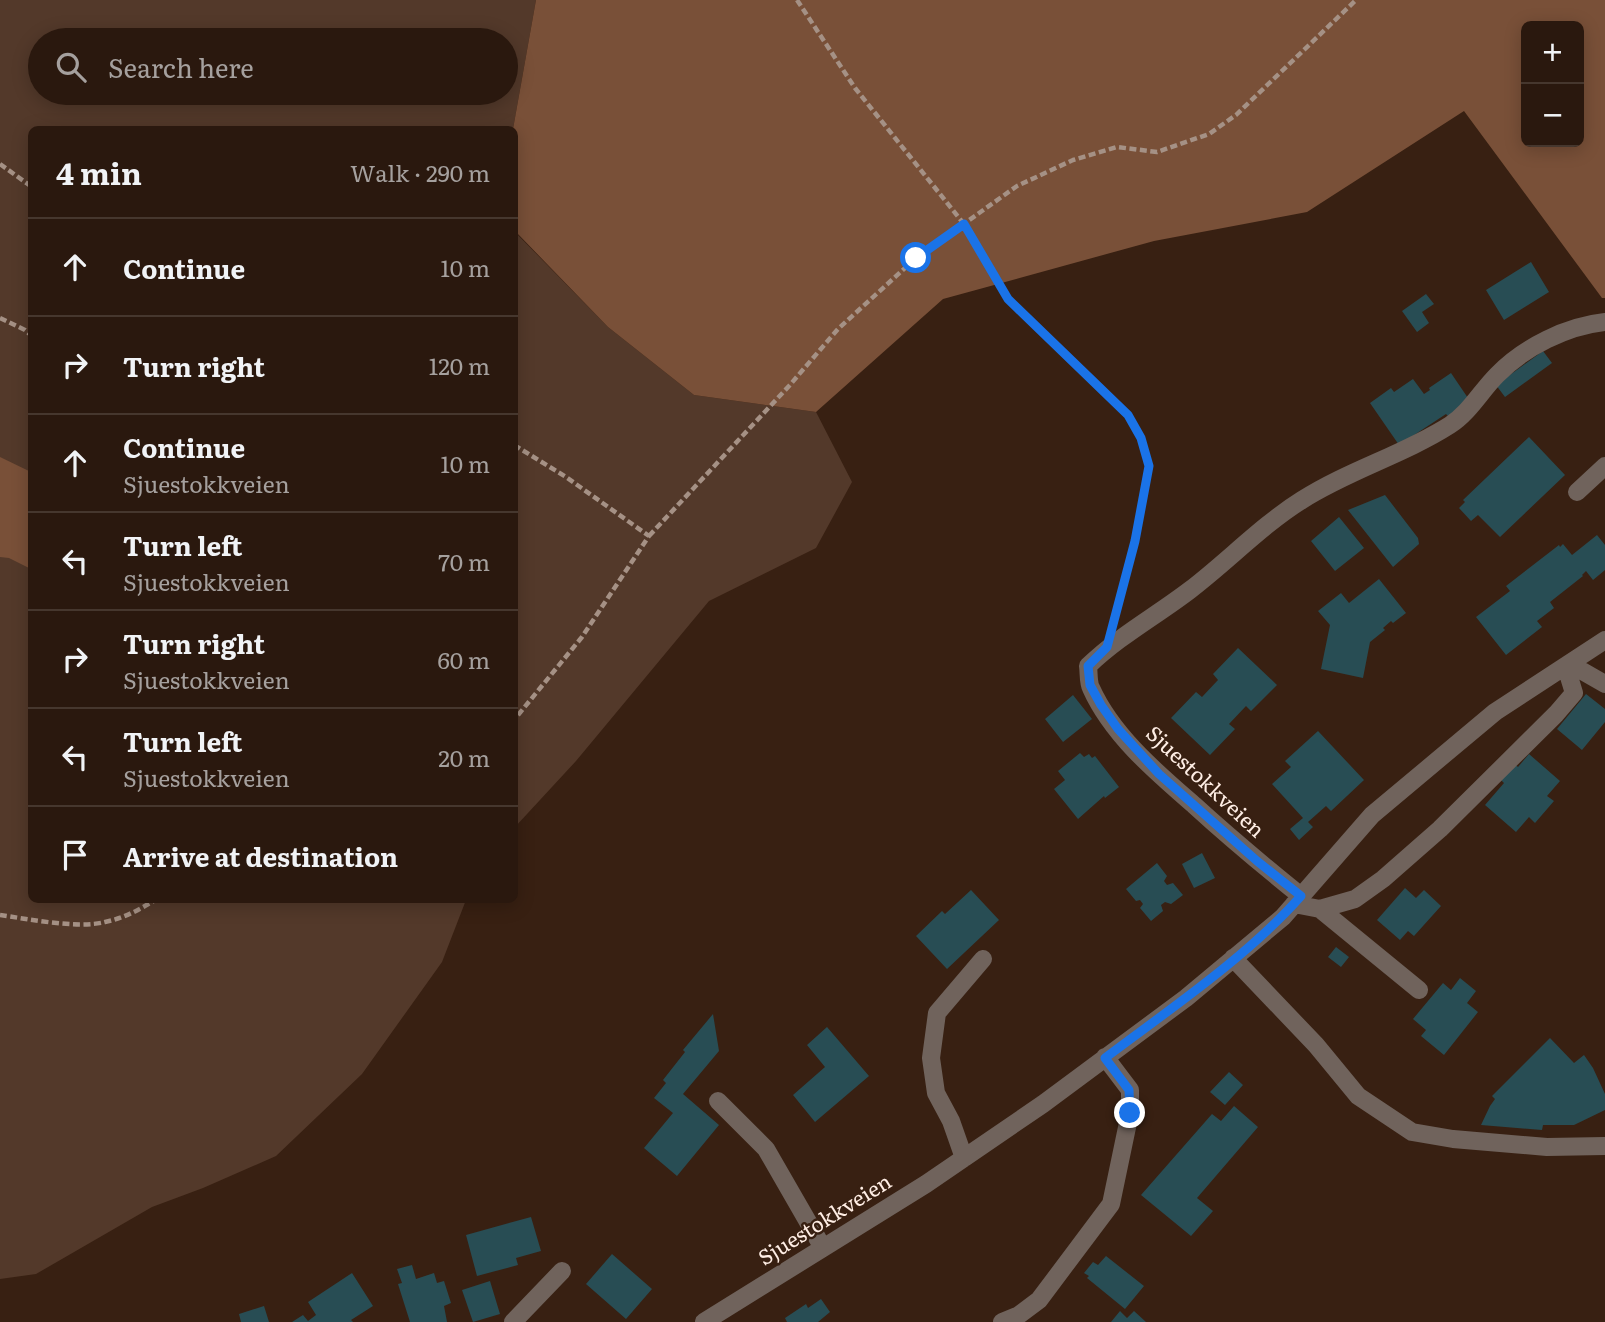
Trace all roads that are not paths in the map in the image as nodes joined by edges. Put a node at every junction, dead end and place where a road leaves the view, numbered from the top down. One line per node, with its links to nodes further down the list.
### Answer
1 (1605, 322): 7 (street, Sjuestokkveien)
2 (1605, 466): 3 (street)
3 (1577, 492)
4 (1605, 640): 5 (street, Sjuestokkveien)
5 (1568, 666): 6 (street); 7 (street, Sjuestokkveien); 8 (street, Sjuestokkveien)
6 (1605, 684)
7 (1298, 900): 8 (street, Sjuestokkveien); 10 (street, Sjuestokkveien)
8 (1320, 909): 11 (street)
9 (983, 958): 15 (street)
10 (1233, 958): 12 (street, Sjuestokkveien); 14 (street)
11 (1419, 990)
12 (1105, 1058): 15 (street, Sjuestokkveien); 20 (street)
13 (718, 1101): 16 (street)
14 (1605, 1146)
15 (964, 1158): 16 (street, Sjuestokkveien)
16 (823, 1248): 19 (street, Sjuestokkveien)
17 (562, 1271): 18 (street)
18 (513, 1322)
19 (704, 1322)
20 (1002, 1322)

